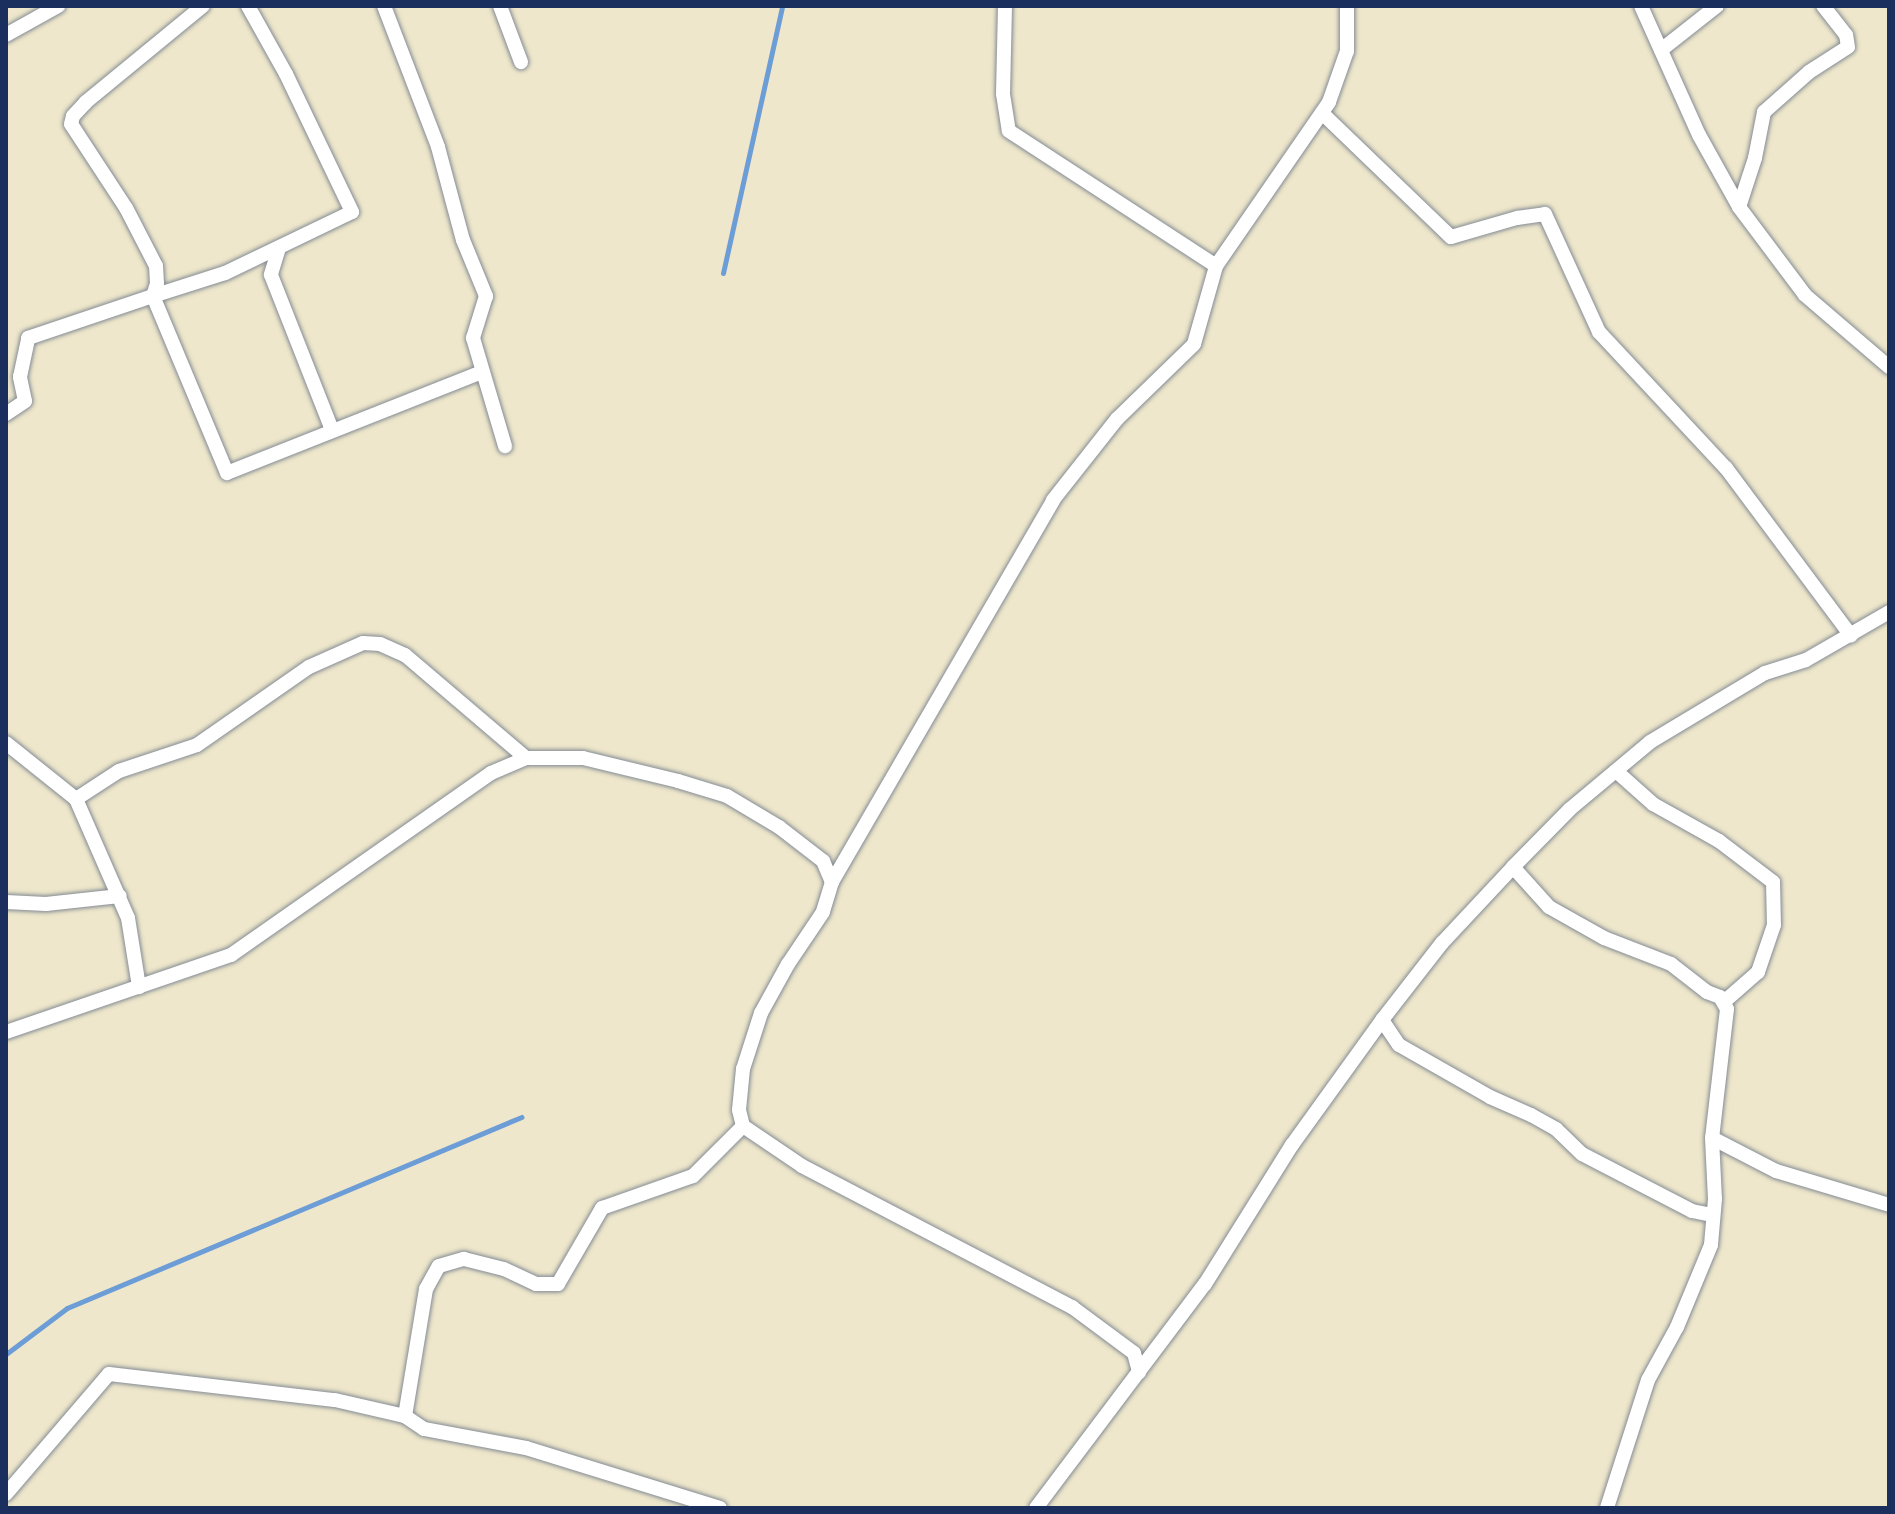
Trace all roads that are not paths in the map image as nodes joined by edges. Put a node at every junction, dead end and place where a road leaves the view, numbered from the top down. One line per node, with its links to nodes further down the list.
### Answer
1 (58, 6): 11 (street)
2 (203, 6): 18 (street)
3 (248, 6): 16 (street)
4 (384, 6): 20 (street)
5 (500, 6): 13 (street)
6 (1005, 6): 17 (street)
7 (1347, 6): 14 (street)
8 (1641, 6): 12 (street)
9 (1717, 6): 12 (street)
10 (1823, 6): 15 (street)
11 (6, 35)
12 (1661, 50): 15 (street)
13 (521, 62)
14 (1322, 113): 17 (street); 25 (street)
15 (1739, 207): 19 (street)
16 (279, 248): 18 (street); 22 (street)
17 (1216, 266): 31 (street)
18 (153, 296): 21 (street); 22 (street)
19 (1885, 362)
20 (482, 372): 22 (street); 23 (street)
21 (6, 414)
22 (332, 430)
23 (505, 446)
24 (1889, 612): 25 (street)
25 (1851, 636): 28 (street)
26 (6, 743): 29 (street)
27 (526, 758): 29 (street); 31 (street); 34 (street)
28 (1616, 771): 30 (street); 35 (street)
29 (76, 799): 32 (street)
30 (1513, 867): 35 (street); 36 (street)
31 (832, 882): 38 (street)
32 (120, 896): 33 (street); 34 (street)
33 (6, 902)
34 (139, 987): 37 (street)
35 (1725, 1001): 39 (street)
36 (1382, 1020): 41 (street); 42 (street)
37 (6, 1032)
38 (743, 1126): 43 (street); 45 (street)
39 (1712, 1138): 40 (street); 41 (street)
40 (1889, 1205)
41 (1713, 1215): 49 (street)
42 (1159, 1346): 43 (street); 44 (street)
43 (1134, 1353): 44 (street)
44 (1139, 1372): 48 (street)
45 (405, 1416): 46 (street); 47 (street)
46 (8, 1485)
47 (720, 1508)
48 (1036, 1508)
49 (1607, 1508)

